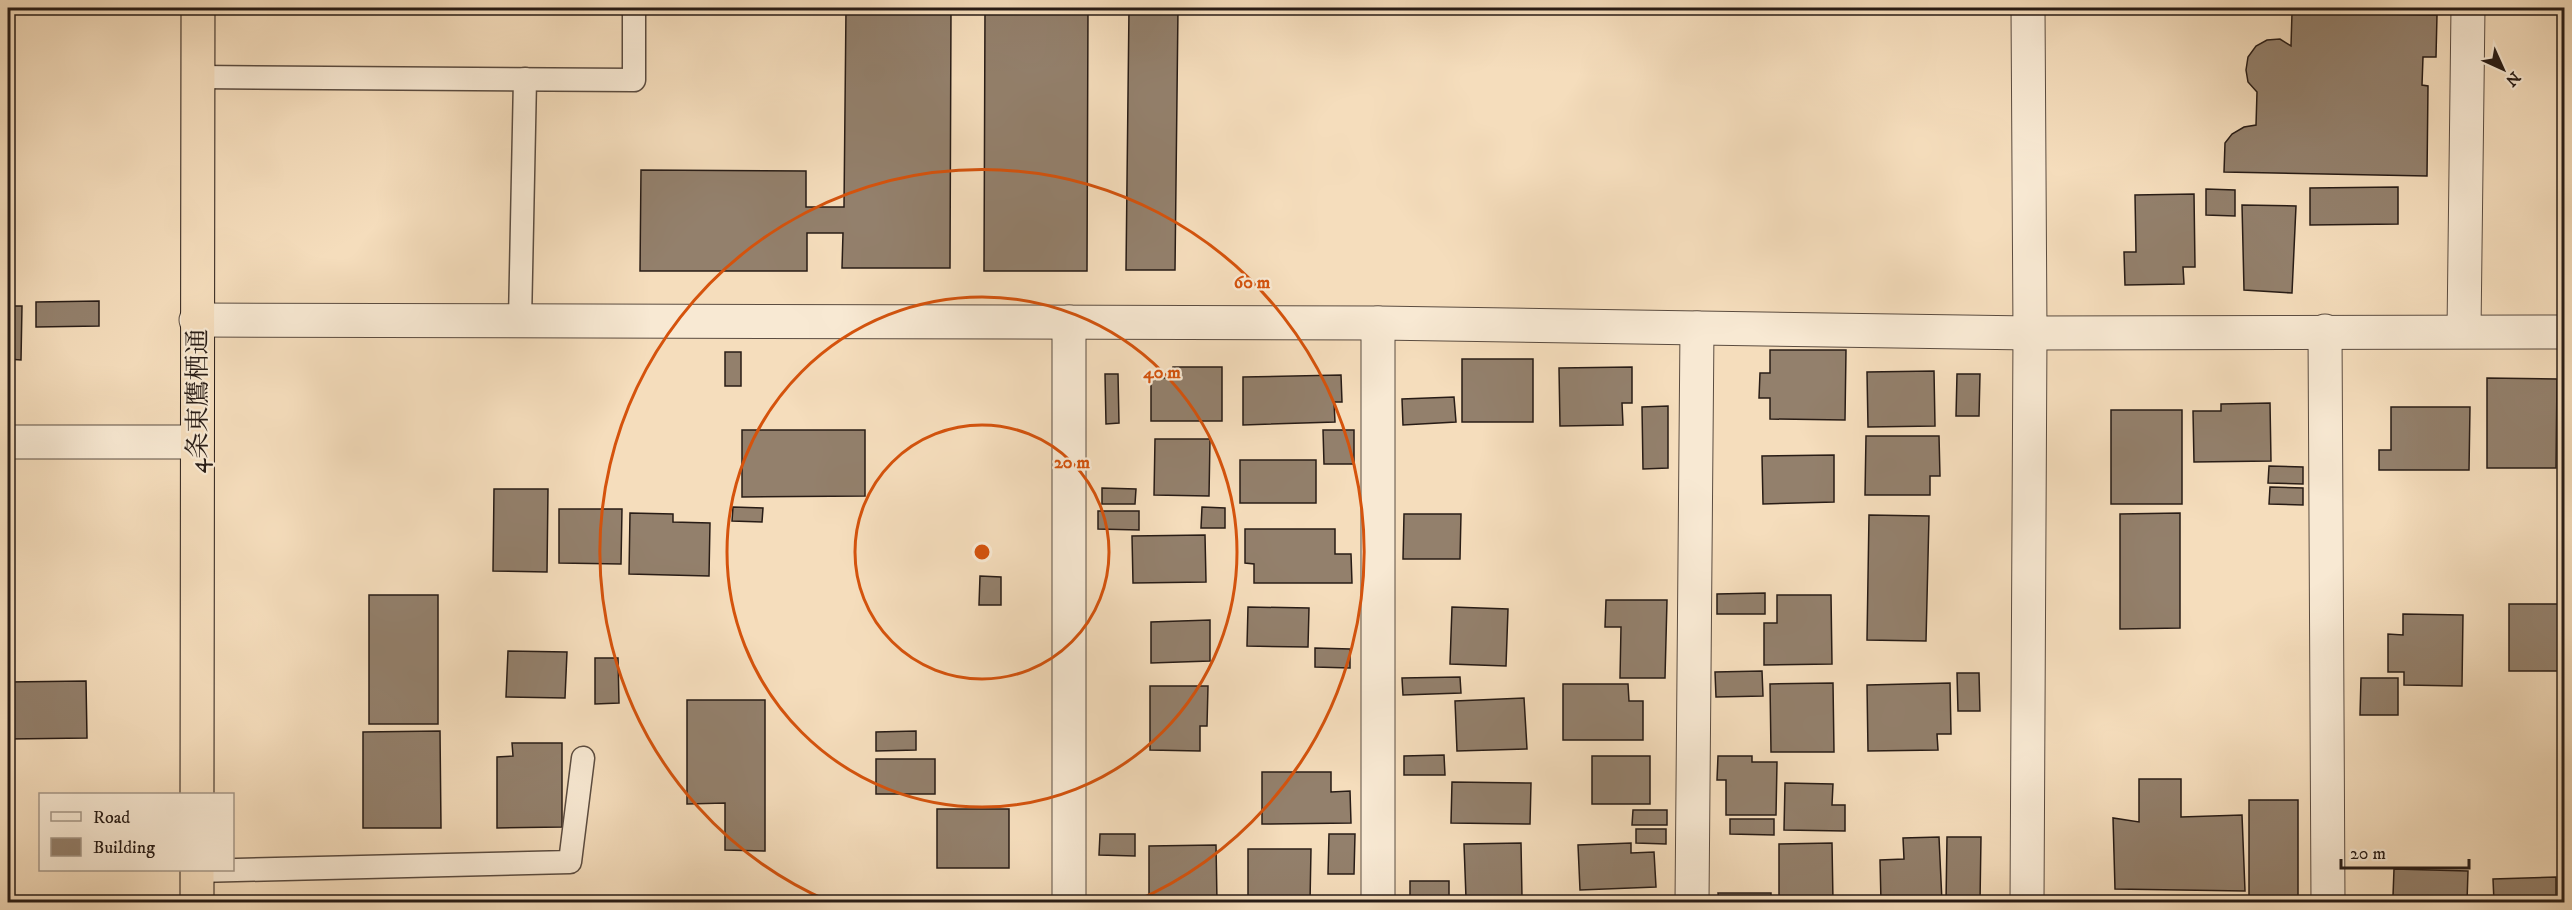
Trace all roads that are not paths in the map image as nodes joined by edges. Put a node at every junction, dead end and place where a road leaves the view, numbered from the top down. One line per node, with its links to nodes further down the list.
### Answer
1 (198, 8): 5 (highway, 4条東鷹栖通)
2 (634, 8): 6 (lane)
3 (2028, 8): 15 (street)
4 (2468, 8): 13 (street)
5 (198, 77): 6 (lane); 7 (highway, 4条東鷹栖通)
6 (525, 79): 8 (lane)
7 (196, 320): 8 (street); 17 (highway, 4条東鷹栖通)
8 (520, 321): 9 (street)
9 (1069, 322): 10 (street); 23 (street)
10 (1378, 323): 11 (street); 24 (street)
11 (1697, 328): 15 (street); 25 (street)
12 (2325, 331): 13 (street); 15 (street); 27 (street)
13 (2464, 331): 14 (street)
14 (2565, 332)
15 (2030, 333): 26 (street)
16 (8, 442): 17 (street)
17 (197, 442): 19 (highway, 4条東鷹栖通)
18 (583, 758): 20 (lane)
19 (197, 793)
20 (234, 869)
21 (197, 871): 22 (highway)
22 (197, 903)
23 (1069, 903)
24 (1378, 903)
25 (1692, 903)
26 (2027, 903)
27 (2328, 903)

